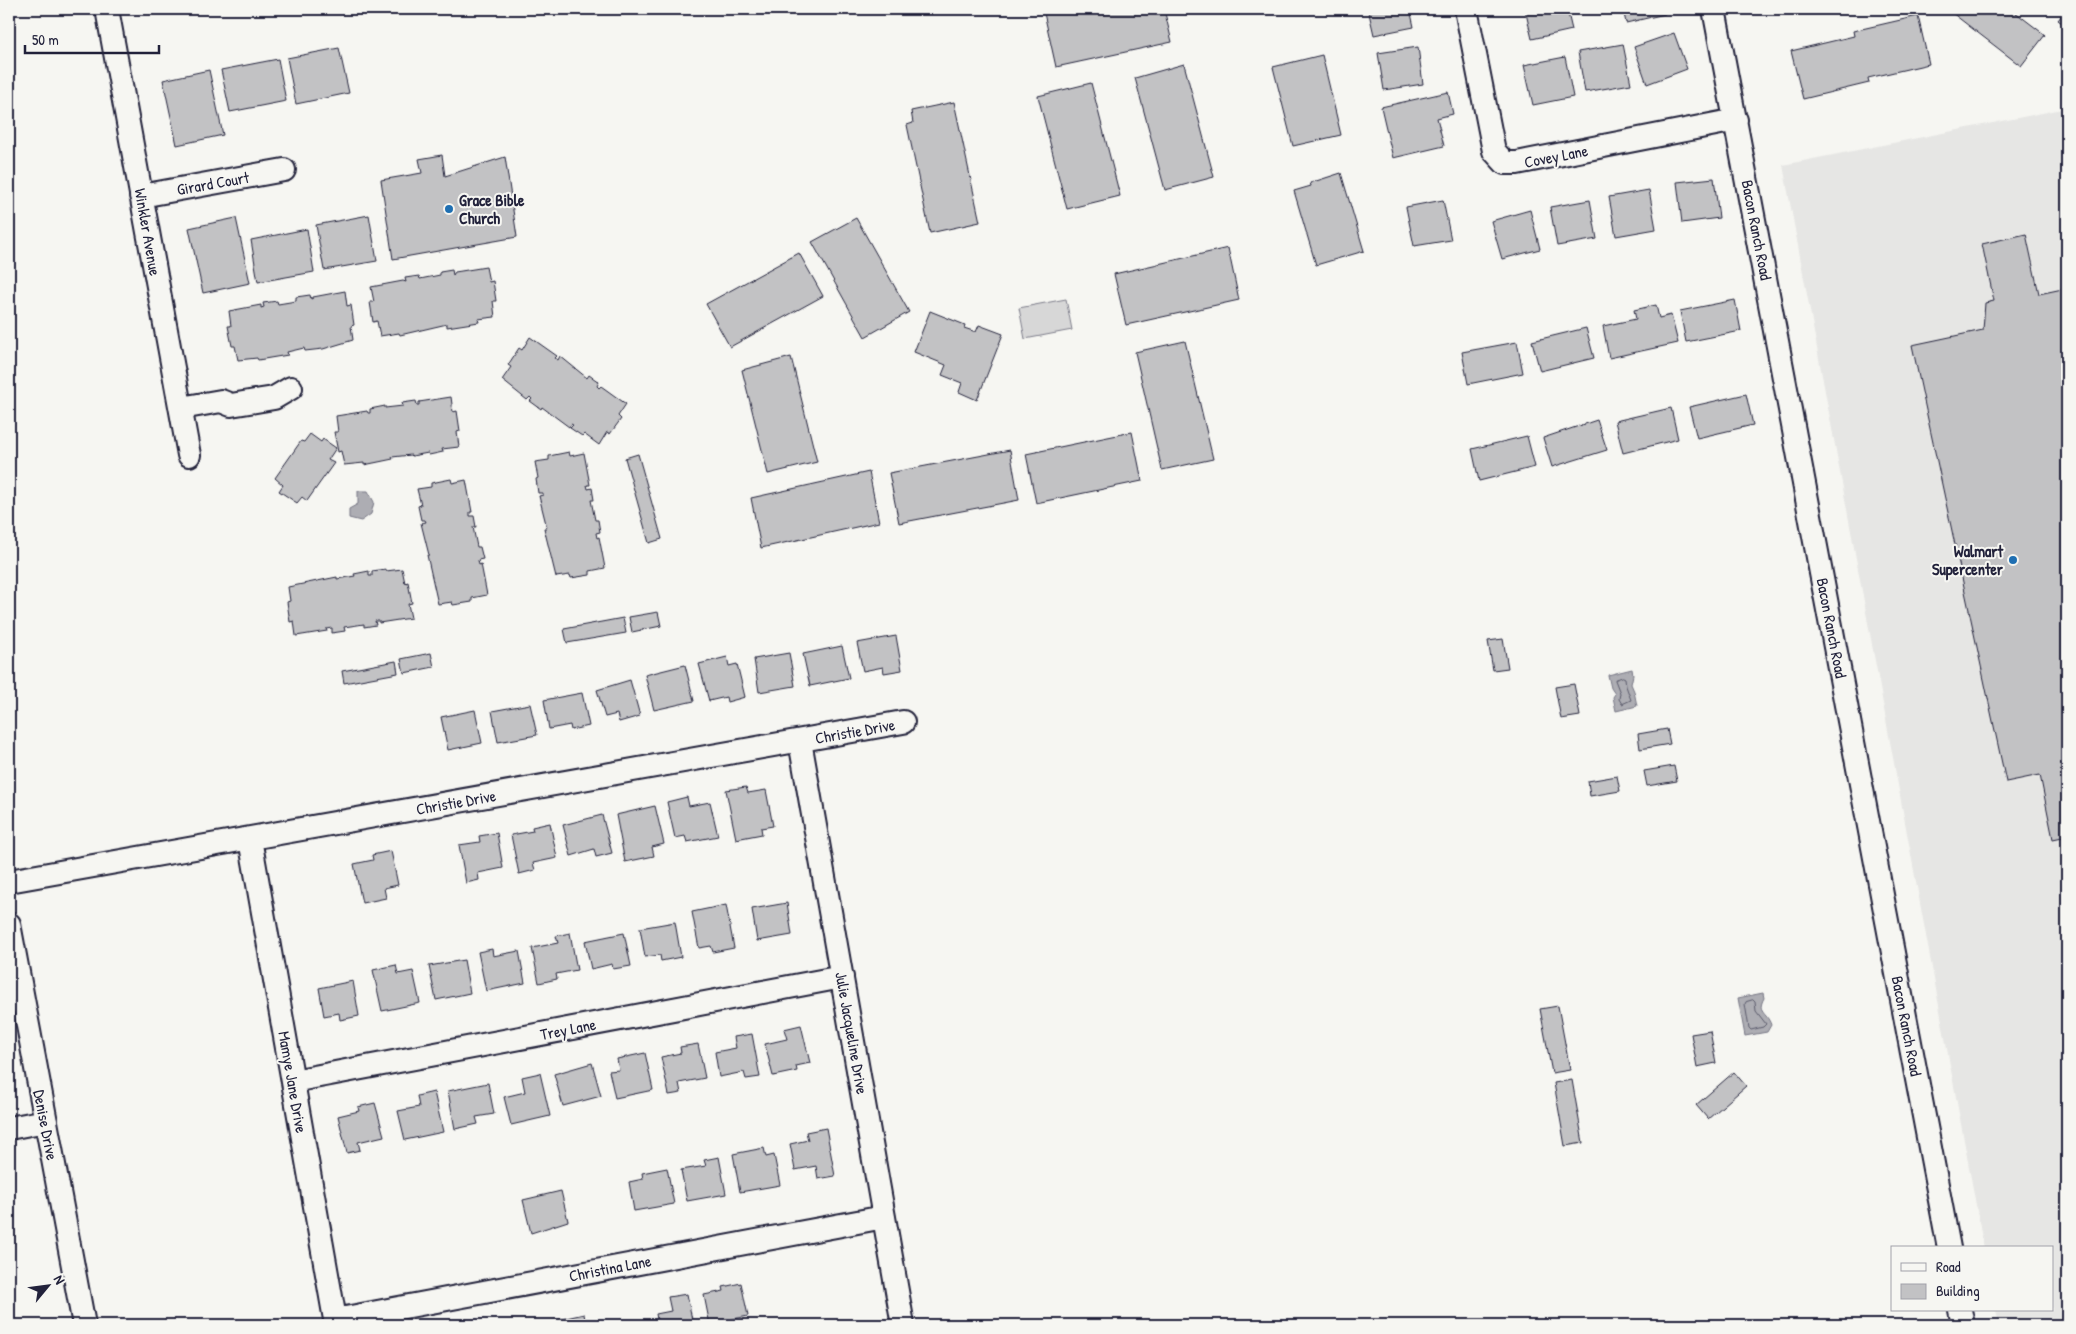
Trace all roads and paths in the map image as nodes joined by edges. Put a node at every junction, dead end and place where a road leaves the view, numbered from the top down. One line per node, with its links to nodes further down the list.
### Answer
1 (107, 9): 6 (street, Winkler Avenue)
2 (1466, 9): 4 (street, Covey Lane)
3 (1714, 9): 4 (street, Bacon Ranch Road)
4 (1736, 120): 20 (street, Bacon Ranch Road)
5 (284, 170): 6 (street, Girard Court)
6 (141, 196): 8 (street, Winkler Avenue)
7 (221, 400): 8 (street)
8 (181, 408): 9 (street, Winkler Avenue)
9 (189, 455)
10 (903, 722): 11 (street, Christie Drive)
11 (800, 741): 12 (street, Christie Drive); 15 (street, Julie Jacqueline Drive)
12 (250, 839): 13 (street, Christie Drive); 16 (street, Mamye Jane Drive)
13 (9, 880)
14 (9, 924): 17 (street, Denise Drive)
15 (842, 977): 16 (street, Trey Lane); 19 (street, Julie Jacqueline Drive)
16 (293, 1081): 22 (street, Mamye Jane Drive)
17 (46, 1121): 18 (street); 23 (street, Denise Drive)
18 (9, 1128)
19 (884, 1217): 22 (street, Christina Lane); 24 (street, Julie Jacqueline Drive)
20 (1949, 1246)
21 (1960, 1312): 25 (street)
22 (335, 1322)
23 (84, 1325)
24 (903, 1325)
25 (1963, 1325)

